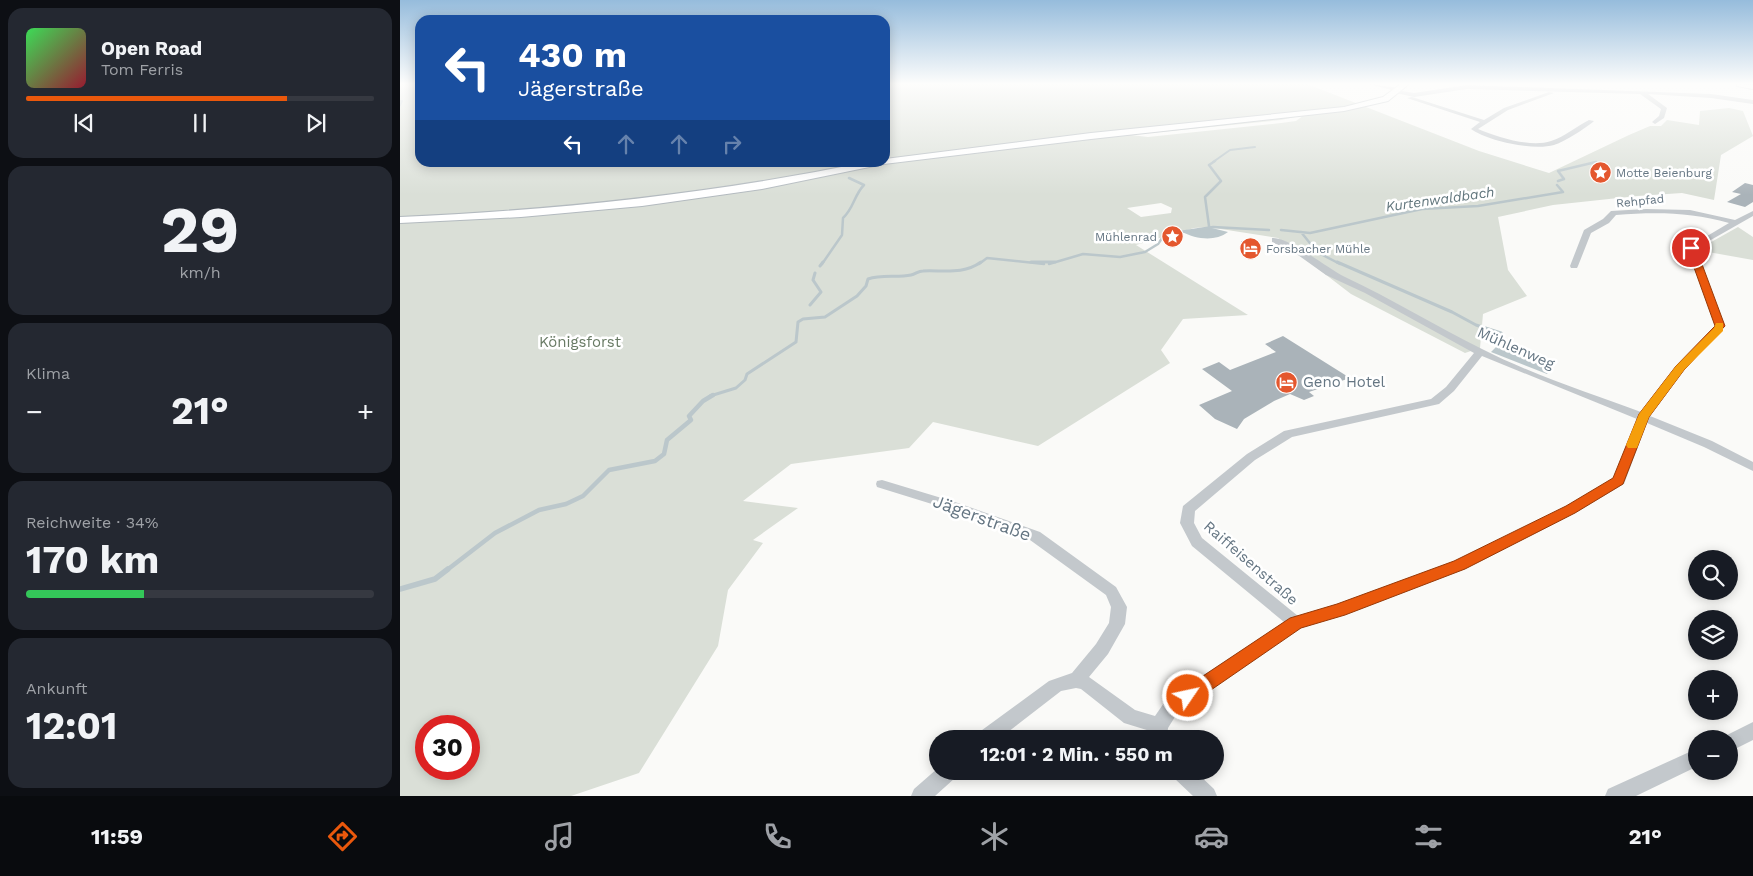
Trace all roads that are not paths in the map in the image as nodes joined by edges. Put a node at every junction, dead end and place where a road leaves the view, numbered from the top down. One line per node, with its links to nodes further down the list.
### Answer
1 (1238, 121): 4 (main road)
2 (1485, 122): 3 (street)
3 (1591, 122)
4 (890, 161)
5 (856, 167): 7 (main road)
6 (1753, 213): 8 (street)
7 (400, 220)
8 (1736, 223): 10 (street, Rehpfad); 12 (street)
9 (1275, 240): 11 (street, Mühlenweg)
10 (1574, 266)
11 (1480, 352): 12 (street, Mühlenweg); 15 (street, Raiffeisenstraße)
12 (1643, 417): 13 (street, Mühlenweg); 15 (street)
13 (1753, 467)
14 (882, 484): 16 (street, Jägerstraße)
15 (1296, 623): 19 (street)
16 (1076, 680): 17 (street); 18 (street)
17 (996, 730)
18 (1155, 730)
19 (1160, 730)
20 (1753, 731): 21 (street)
21 (1738, 738)
22 (1688, 762): 27 (street)
23 (938, 780): 25 (street)
24 (1190, 780): 26 (street)
25 (921, 796)
26 (1207, 796)
27 (1615, 796)

